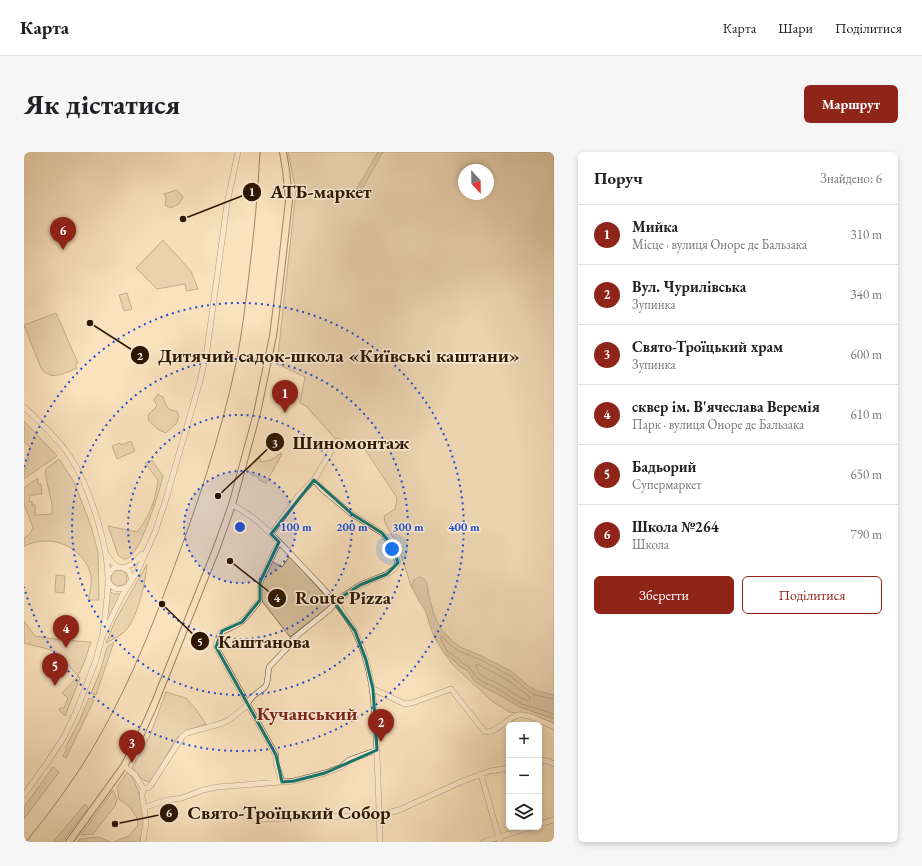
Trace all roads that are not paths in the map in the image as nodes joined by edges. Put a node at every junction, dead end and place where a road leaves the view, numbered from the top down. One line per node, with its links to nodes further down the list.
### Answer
1 (238, 152): 9 (street)
2 (283, 152): 6 (main road)
3 (24, 407): 10 (street)
4 (337, 441): 5 (street)
5 (314, 480): 7 (street); 14 (street)
6 (232, 505): 7 (street); 22 (main road)
7 (271, 534): 8 (street)
8 (279, 542): 14 (street); 17 (street)
9 (149, 545): 11 (street); 13 (street)
10 (106, 552): 11 (street); 12 (street)
11 (120, 567): 12 (street); 13 (street)
12 (108, 578): 13 (street); 15 (street)
13 (130, 583): 15 (street)
14 (335, 603): 16 (street); 17 (street)
15 (102, 637): 27 (street)
16 (373, 689): 18 (street); 19 (street)
17 (248, 702): 25 (street); 26 (street)
18 (554, 727)
19 (377, 750): 25 (street); 29 (street)
20 (542, 761): 21 (street)
21 (554, 764)
22 (124, 766): 26 (street); 35 (main road)
23 (506, 768): 24 (street)
24 (481, 774): 29 (street); 34 (street)
25 (282, 782): 28 (street)
26 (143, 788): 28 (street)
27 (24, 795)
28 (145, 807): 36 (street)
29 (379, 815): 30 (street); 37 (street)
30 (259, 819)
31 (554, 820): 32 (street)
32 (542, 823)
33 (524, 830): 34 (street)
34 (499, 840): 38 (street)
35 (69, 842)
36 (143, 842)
37 (380, 842)
38 (484, 842)

